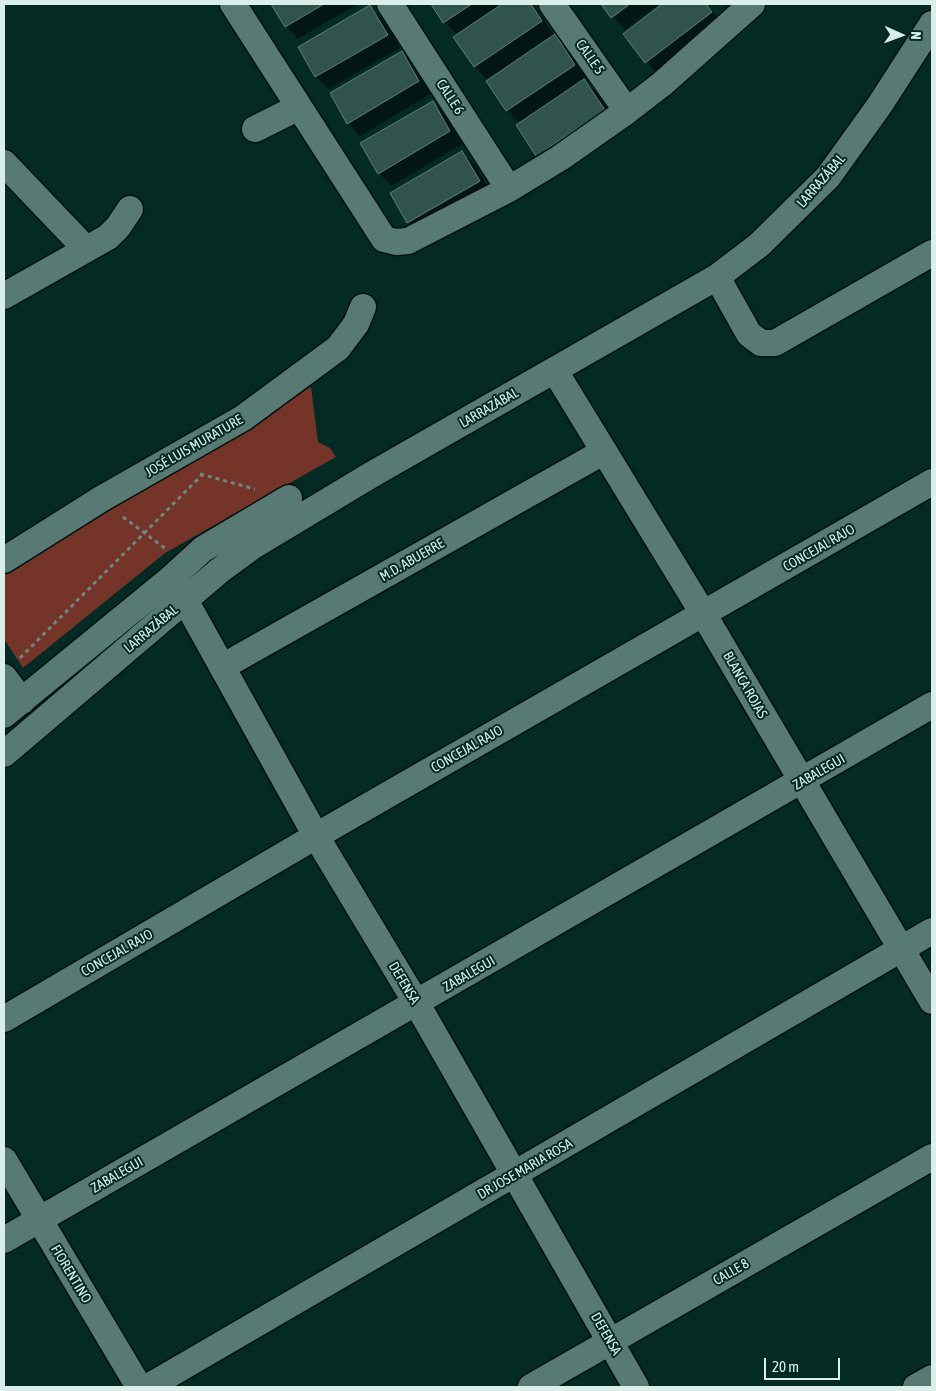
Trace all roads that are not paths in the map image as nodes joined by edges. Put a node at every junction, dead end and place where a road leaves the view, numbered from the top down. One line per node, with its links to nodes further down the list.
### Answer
1 (233, 4): 6 (street)
2 (390, 4): 10 (street, CALLE 6)
3 (552, 4): 7 (street, CALLE 5)
4 (748, 5): 7 (street)
5 (932, 24): 14 (street, LARRAZÁBAL)
6 (299, 107): 8 (street); 10 (street)
7 (627, 111): 10 (street)
8 (255, 129)
9 (4, 163): 12 (street)
10 (509, 189)
11 (130, 209): 12 (street)
12 (86, 249): 15 (street)
13 (932, 253): 14 (street)
14 (718, 277): 17 (street, LARRAZÁBAL)
15 (4, 296)
16 (363, 307): 21 (street, JOSÉ LUIS MURATURE)
17 (555, 371): 18 (street, BLANCA ROJAS); 23 (street, LARRAZÁBAL)
18 (603, 452): 24 (street, BLANCA ROJAS); 25 (street, M.D. ABUERRE)
19 (932, 482): 24 (street, CONCEJAL RAJO)
20 (289, 498): 22 (street, LARRAZÁBAL)
21 (4, 560)
22 (178, 572): 23 (street, DEFENSA); 28 (street, LARRAZÁBAL)
23 (185, 600): 25 (street, DEFENSA); 29 (street, LARRAZÁBAL)
24 (704, 615): 30 (street, BLANCA ROJAS); 31 (street, CONCEJAL RAJO)
25 (222, 668): 31 (street, DEFENSA)
26 (11, 669): 28 (street)
27 (932, 706): 30 (street, ZABALEGUI)
28 (13, 708)
29 (4, 754)
30 (802, 782): 33 (street, BLANCA ROJAS); 35 (street, ZABALEGUI)
31 (316, 836): 35 (street, DEFENSA); 36 (street, CONCEJAL RAJO)
32 (932, 931): 33 (street, DR JOSE MARIA ROSA)
33 (901, 949): 34 (street, BLANCA ROJAS); 39 (street, DR JOSE MARIA ROSA)
34 (932, 1001)
35 (417, 1004): 39 (street, DEFENSA); 40 (street, ZABALEGUI)
36 (4, 1019)
37 (932, 1157): 42 (street, CALLE 8)
38 (4, 1160): 40 (street, FIORENTINO)
39 (514, 1175): 42 (street, DEFENSA); 45 (street, DR JOSE MARIA ROSA)
40 (38, 1220): 41 (street, ZABALEGUI); 44 (street, FIORENTINO)
41 (4, 1240)
42 (610, 1341): 46 (street, CALLE 8); 47 (street, DEFENSA)
43 (932, 1378): 48 (street)
44 (139, 1387)
45 (148, 1387)
46 (531, 1387)
47 (636, 1387)
48 (916, 1387)

